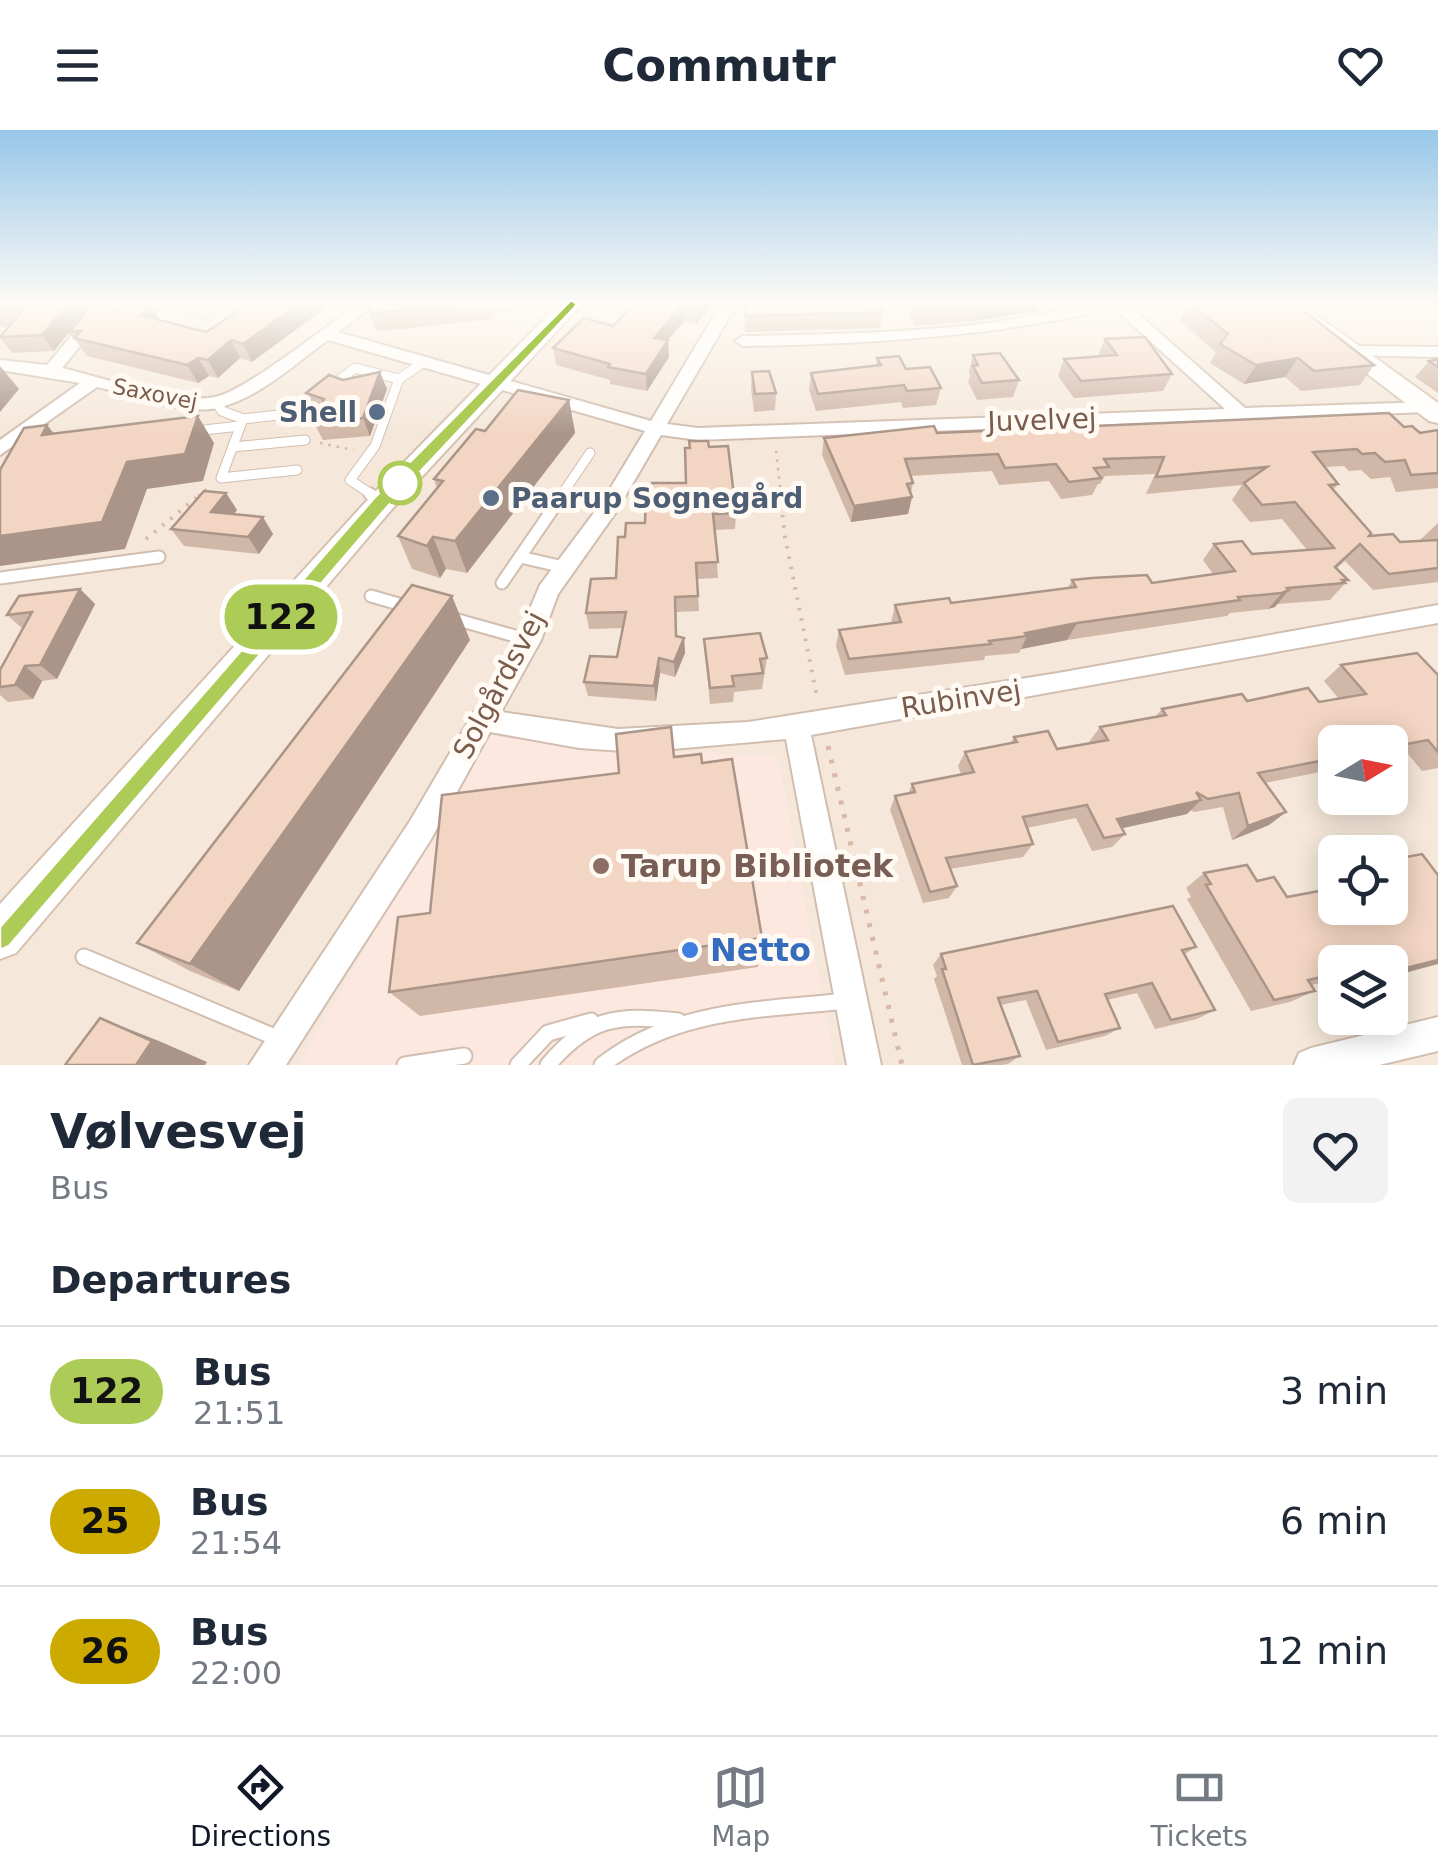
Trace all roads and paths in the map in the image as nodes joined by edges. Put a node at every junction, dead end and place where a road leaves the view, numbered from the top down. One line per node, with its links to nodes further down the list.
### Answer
1 (70, 348): 12 (street)
2 (307, 348): 16 (street)
3 (374, 348): 10 (street, Juvelvej)
4 (529, 348): 15 (main road)
5 (704, 348): 20 (street, Solgårdsvej)
6 (1166, 348): 17 (street)
7 (1347, 348): 8 (main road)
8 (1352, 351): 9 (street); 18 (main road)
9 (1438, 352)
10 (424, 362): 13 (lane); 15 (street, Juvelvej)
11 (0, 365): 12 (street, Saxovej)
12 (51, 371): 14 (street, Saxovej)
13 (399, 379): 19 (lane); 32 (lane)
14 (94, 381): 16 (street, Saxovej); 27 (street, Saxovej)
15 (495, 383): 20 (street, Juvelvej); 32 (main road)
16 (217, 403): 19 (lane)
17 (1238, 411): 18 (street, Juvelvej); 21 (street, Juvelvej)
18 (1433, 411)
19 (241, 422): 22 (lane); 26 (lane)
20 (656, 428): 21 (street, Juvelvej); 33 (street, Solgårdsvej)
21 (774, 431): 46 (path)
22 (189, 432)
23 (305, 440): 26 (lane)
24 (334, 442): 25 (path)
25 (322, 443)
26 (232, 447): 30 (lane)
27 (0, 450)
28 (590, 453): 31 (lane)
29 (297, 470): 30 (lane)
30 (221, 478): 36 (path)
31 (561, 496): 33 (lane); 35 (lane)
32 (382, 502): 47 (main road)
33 (609, 507): 37 (street, Solgårdsvej)
34 (158, 557): 36 (lane)
35 (520, 557): 37 (lane); 39 (lane)
36 (120, 562): 38 (lane)
37 (568, 568): 44 (street, Solgårdsvej)
38 (0, 578)
39 (502, 583)
40 (370, 596): 41 (lane)
41 (423, 611)
42 (1438, 614): 46 (street, Rubinvej)
43 (441, 616): 44 (lane)
44 (529, 640): 45 (street, Solgårdsvej)
45 (481, 719): 46 (street, Rubinvej); 53 (street, Solgårdsvej)
46 (809, 723): 49 (street); 61 (path)
47 (0, 937)
48 (84, 957): 53 (lane)
49 (851, 1000): 51 (lane); 60 (street)
50 (605, 1019): 51 (lane); 57 (lane); 58 (lane)
51 (682, 1021): 59 (lane)
52 (1438, 1034): 62 (street)
53 (282, 1040): 55 (street, Solgårdsvej)
54 (464, 1056): 56 (lane)
55 (266, 1065)
56 (405, 1065)
57 (518, 1065)
58 (548, 1065)
59 (602, 1065)
60 (864, 1065)
61 (902, 1065)
62 (1311, 1065)

